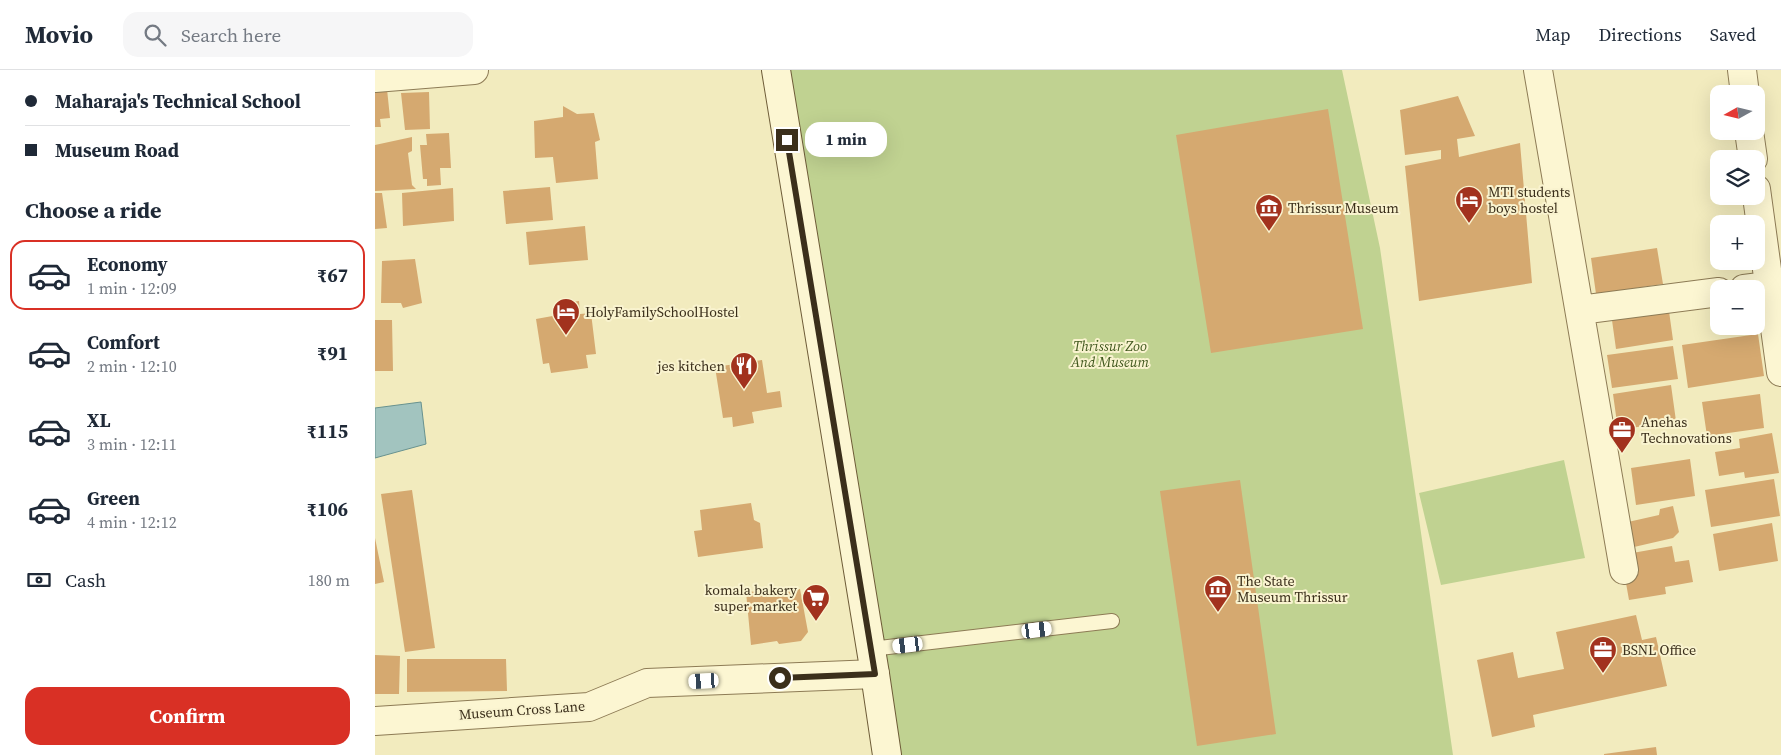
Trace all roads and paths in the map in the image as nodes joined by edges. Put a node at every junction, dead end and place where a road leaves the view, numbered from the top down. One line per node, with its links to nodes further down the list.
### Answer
1 (474, 70): 5 (street)
2 (776, 70): 15 (street)
3 (1538, 70): 10 (street)
4 (1742, 70): 6 (street)
5 (375, 78)
6 (1744, 85)
7 (1756, 205): 8 (street)
8 (1756, 280)
9 (1710, 293): 10 (street)
10 (1580, 310): 13 (street)
11 (1765, 318): 12 (street)
12 (1781, 372)
13 (1624, 570)
14 (1112, 621): 15 (lane)
15 (873, 661): 16 (street, Museum Cross Lane); 17 (street)
16 (375, 721)
17 (887, 755)

